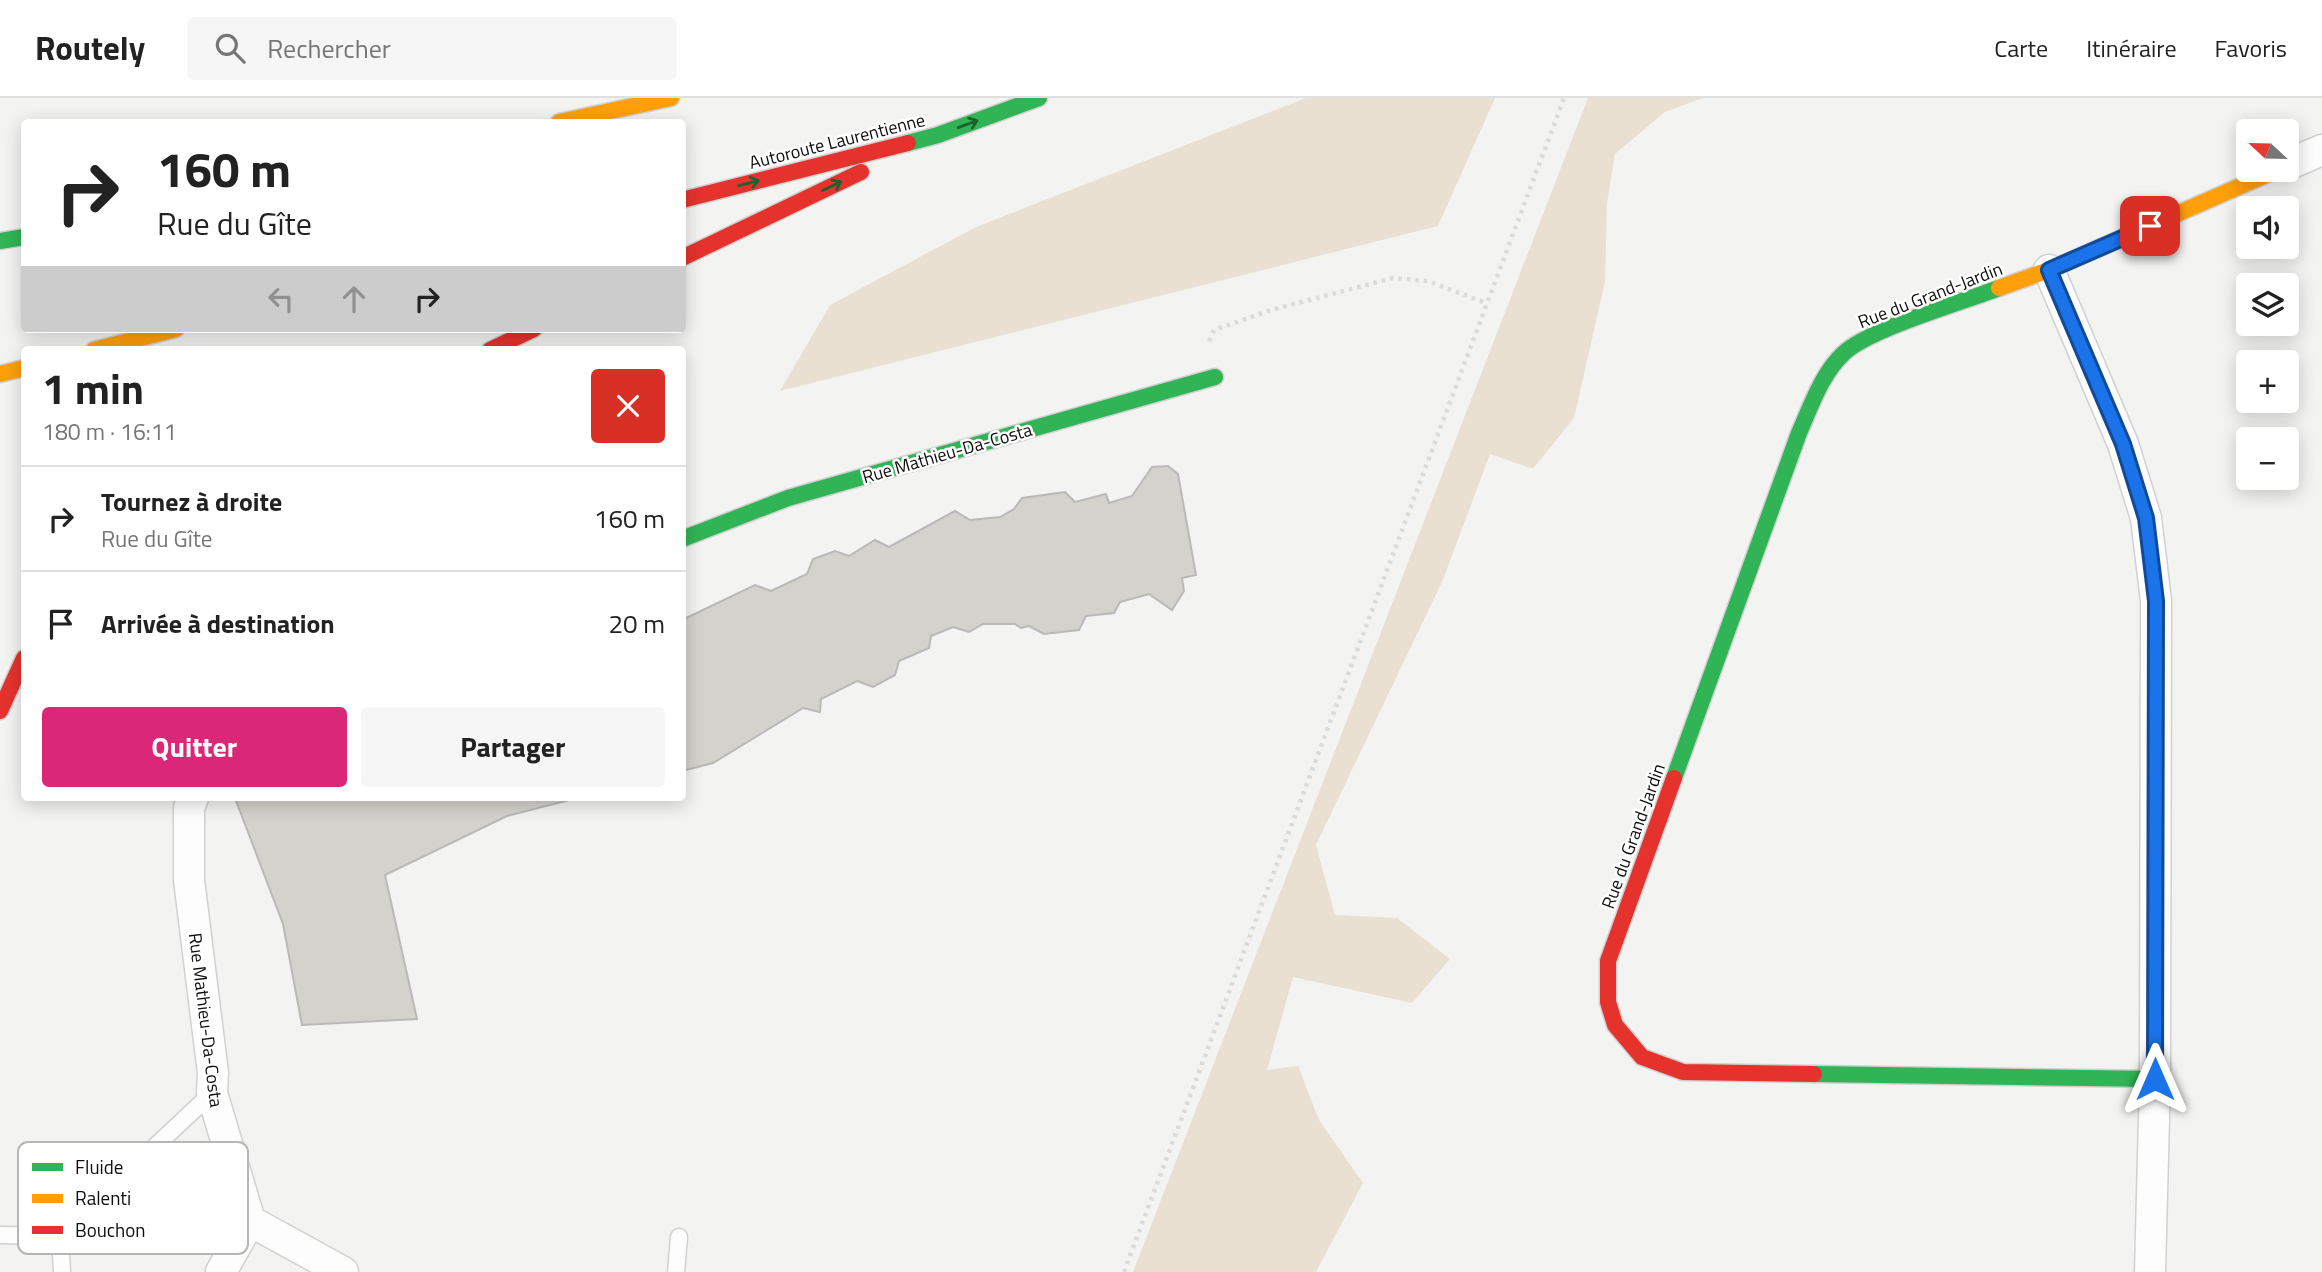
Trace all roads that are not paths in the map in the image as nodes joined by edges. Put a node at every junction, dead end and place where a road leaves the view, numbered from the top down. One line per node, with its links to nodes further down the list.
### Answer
1 (671, 98): 3 (main road)
2 (1039, 98): 4 (main road, Autoroute Laurentienne, one-way to 2)
3 (572, 119)
4 (939, 135): 8 (main road, Autoroute Laurentienne, one-way to 4); 11 (main road, one-way to 4)
5 (2322, 150): 6 (street)
6 (2300, 159)
7 (2250, 182): 12 (main road, Rue du Grand-Jardin)
8 (686, 199)
9 (21, 238): 10 (main road)
10 (0, 242)
11 (686, 256)
12 (2049, 270): 24 (street); 24 (main road, Rue du Grand-Jardin)
13 (160, 333): 15 (main road)
14 (526, 333): 16 (main road)
15 (110, 346)
16 (498, 346)
17 (21, 369): 18 (main road)
18 (0, 374)
19 (1215, 377): 20 (main road, Rue Mathieu-Da-Costa)
20 (686, 536)
21 (21, 665): 22 (main road)
22 (0, 711)
23 (192, 801): 25 (street, Rue Mathieu-Da-Costa)
24 (2155, 1079): 40 (street)
25 (212, 1093): 26 (lane); 27 (street, Rue Mathieu-Da-Costa)
26 (160, 1142)
27 (227, 1142)
28 (248, 1213): 29 (street, Rue Mathieu-Da-Costa)
29 (250, 1220): 30 (street); 38 (street)
30 (248, 1224)
31 (0, 1235): 32 (lane)
32 (18, 1235)
33 (679, 1237): 39 (lane)
34 (61, 1254): 36 (lane)
35 (231, 1254): 37 (street)
36 (62, 1272)
37 (221, 1272)
38 (344, 1272)
39 (676, 1272)
40 (2150, 1272)

